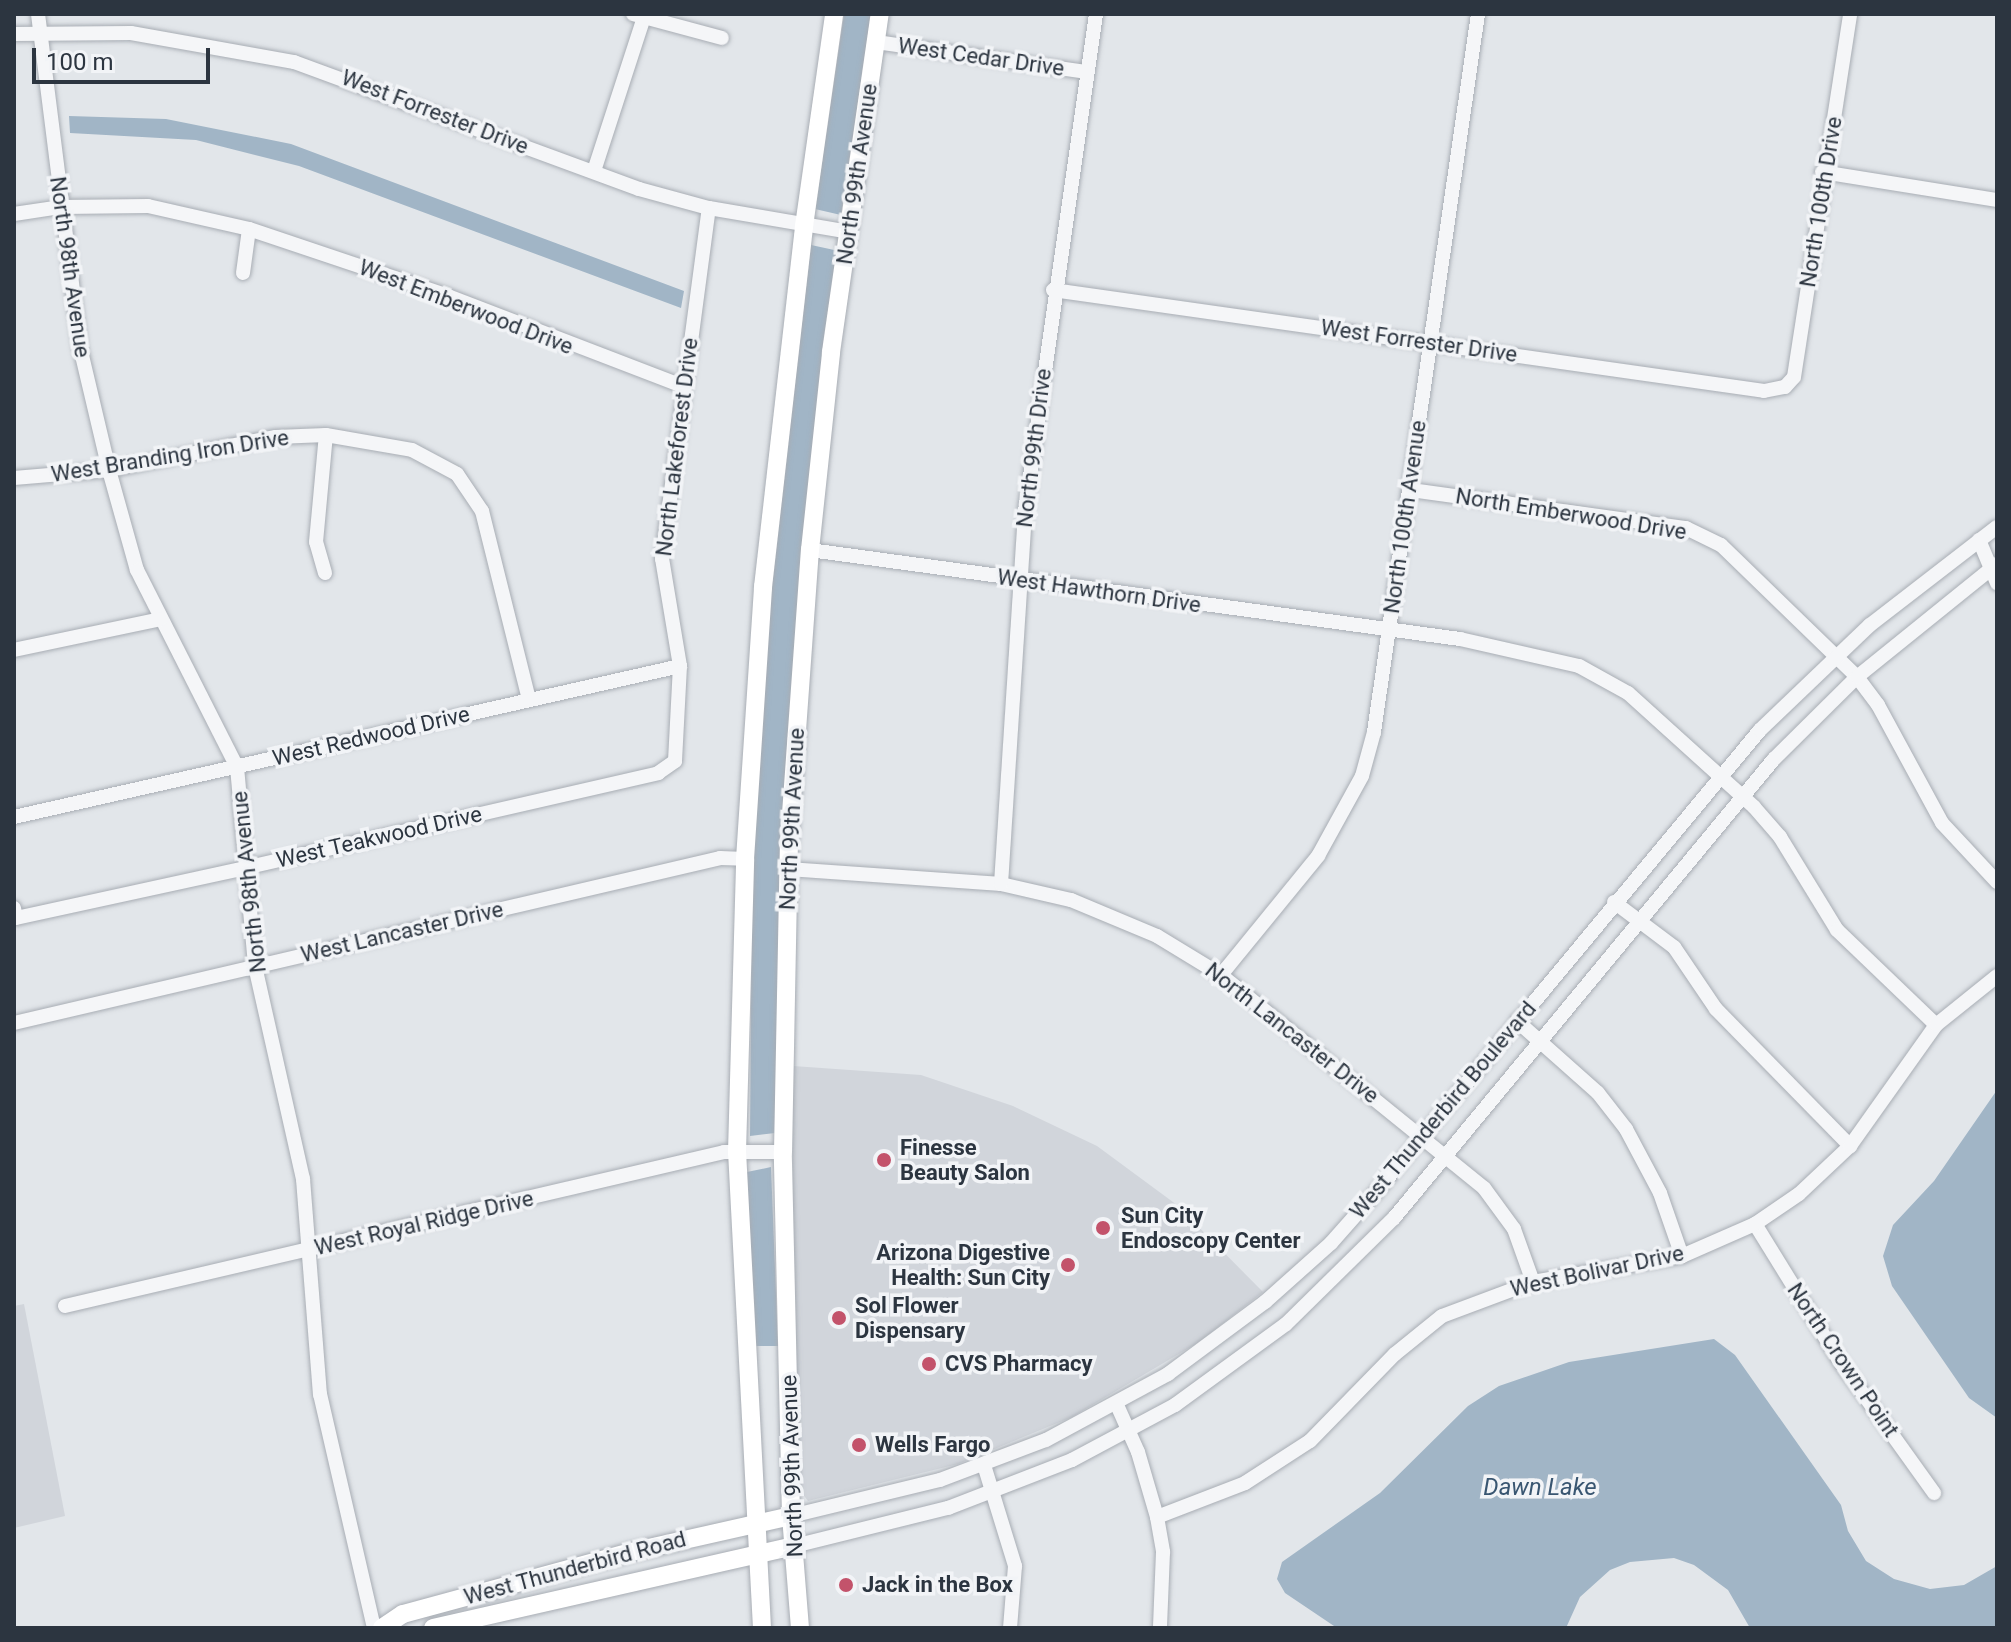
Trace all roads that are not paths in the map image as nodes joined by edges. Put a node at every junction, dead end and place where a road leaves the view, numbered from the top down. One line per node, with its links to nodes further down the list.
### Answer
1 (38, 14): 8 (street, North 98th Avenue)
2 (834, 14): 19 (main road, North 99th Avenue)
3 (880, 14): 11 (main road, North 99th Avenue)
4 (1096, 14): 12 (street, North 99th Drive)
5 (1478, 14): 24 (street, North 100th Avenue)
6 (1850, 14): 14 (street, North 100th Drive)
7 (641, 15): 10 (street); 13 (street)
8 (40, 32): 9 (street, West Forrester Drive); 13 (street, West Forrester Drive); 16 (street, North 98th Avenue)
9 (14, 34)
10 (722, 38)
11 (876, 42): 12 (street, West Cedar Drive); 21 (main road, North 99th Avenue)
12 (1086, 72): 23 (street, North 99th Drive)
13 (594, 171): 17 (street, West Forrester Drive)
14 (1822, 172): 15 (street); 26 (street, North 100th Drive)
15 (1997, 200)
16 (61, 207): 18 (street, West Emberwood Drive); 20 (street, West Emberwood Drive); 28 (street, North 98th Avenue)
17 (709, 208): 19 (street, West Forrester Drive); 25 (street, North Lakeforest Drive)
18 (14, 214)
19 (804, 226): 21 (street, West Forrester Drive); 50 (main road, North 99th Avenue)
20 (249, 229): 22 (street); 25 (street, West Emberwood Drive)
21 (849, 232): 33 (main road, North 99th Avenue)
22 (243, 273)
23 (1053, 290): 24 (street, West Forrester Drive); 36 (street, North 99th Drive)
24 (1430, 342): 26 (street, West Forrester Drive); 30 (street, North 100th Avenue)
25 (682, 386): 42 (street, North Lakeforest Drive)
26 (1785, 387)
27 (326, 435): 28 (street, West Branding Iron Drive); 35 (street); 44 (street, West Branding Iron Drive)
28 (109, 470): 29 (street, West Branding Iron Drive); 38 (street, North 98th Avenue)
29 (14, 478)
30 (1411, 490): 39 (street, North 100th Avenue); 41 (street, North Emberwood Drive)
31 (1997, 527): 32 (street, West Thunderbird Boulevard)
32 (1979, 540): 34 (street); 41 (street, West Thunderbird Boulevard)
33 (810, 550): 36 (street, West Hawthorn Drive); 52 (main road, North 99th Avenue)
34 (1994, 566): 37 (street); 43 (street, West Thunderbird Boulevard)
35 (325, 573)
36 (1020, 579): 39 (street, West Hawthorn Drive); 54 (street, North 99th Drive)
37 (1997, 583)
38 (161, 619): 40 (street); 45 (street, North 98th Avenue)
39 (1389, 630): 47 (street, West Hawthorn Drive); 59 (street, North 100th Avenue)
40 (14, 650)
41 (1838, 655): 43 (street, North Emberwood Drive); 47 (street, West Thunderbird Boulevard)
42 (680, 666): 44 (street, West Redwood Drive); 46 (street, North Lakeforest Drive)
43 (1857, 677): 48 (street, West Thunderbird Boulevard); 53 (street, North Emberwood Drive)
44 (529, 699): 45 (street, West Redwood Drive)
45 (237, 767): 49 (street, West Redwood Drive); 51 (street, North 98th Avenue)
46 (658, 773): 51 (street, West Teakwood Drive)
47 (1721, 775): 48 (street, West Hawthorn Drive); 55 (street, West Thunderbird Boulevard)
48 (1741, 795): 57 (street, West Thunderbird Boulevard); 63 (street, West Hawthorn Drive)
49 (14, 817)
50 (745, 859): 58 (street, West Lancaster Drive); 67 (main road, North 99th Avenue)
51 (249, 867): 56 (street, West Teakwood Drive); 58 (street, North 98th Avenue)
52 (788, 869): 54 (street, North Lancaster Drive); 68 (main road, North 99th Avenue)
53 (1997, 882)
54 (1001, 884): 59 (street, North Lancaster Drive)
55 (1614, 902): 57 (street); 61 (street, West Thunderbird Boulevard)
56 (14, 908)
57 (1637, 919): 64 (street, West Thunderbird Boulevard); 66 (street)
58 (255, 966): 62 (street, West Lancaster Drive); 71 (street, North 98th Avenue)
59 (1221, 975): 65 (street, North Lancaster Drive)
60 (1997, 976): 63 (street, West Bolivar Drive)
61 (1517, 1021): 64 (street); 65 (street, West Thunderbird Boulevard)
62 (14, 1023)
63 (1936, 1025): 66 (street, West Bolivar Drive)
64 (1540, 1040): 69 (street, West Thunderbird Boulevard); 72 (street)
65 (1424, 1137): 69 (street, North Lancaster Drive); 75 (street, West Thunderbird Boulevard)
66 (1850, 1146): 70 (street, West Bolivar Drive)
67 (737, 1152): 68 (street, West Royal Ridge Drive); 71 (street, West Royal Ridge Drive); 81 (main road, North 99th Avenue)
68 (783, 1152): 81 (main road, North 99th Avenue)
69 (1445, 1155): 73 (street, North Lancaster Drive); 76 (street, West Thunderbird Boulevard)
70 (1755, 1224): 72 (street, West Bolivar Drive); 79 (street, North Crown Point)
71 (307, 1250): 74 (street, West Royal Ridge Drive); 84 (street, North 98th Avenue)
72 (1682, 1256): 73 (street, West Bolivar Drive)
73 (1533, 1282): 80 (street, West Bolivar Drive)
74 (65, 1306)
75 (1117, 1405): 76 (street); 77 (street, West Thunderbird Boulevard)
76 (1130, 1432): 78 (street, West Thunderbird Boulevard); 80 (street)
77 (984, 1465): 78 (street); 81 (street, West Thunderbird Boulevard)
78 (994, 1493): 82 (street, West Thunderbird Boulevard); 89 (street)
79 (1934, 1493)
80 (1157, 1517): 90 (street)
81 (773, 1520): 82 (main road, North 99th Avenue); 83 (main road, North 99th Avenue); 85 (main road, West Thunderbird Road)
82 (794, 1546): 83 (main road, West Thunderbird Boulevard); 88 (main road, North 99th Avenue)
83 (766, 1553): 86 (main road, West Thunderbird Road); 87 (main road, North 99th Avenue)
84 (374, 1628)
85 (382, 1628)
86 (433, 1628)
87 (762, 1628)
88 (800, 1628)
89 (1010, 1628)
90 (1160, 1628)

